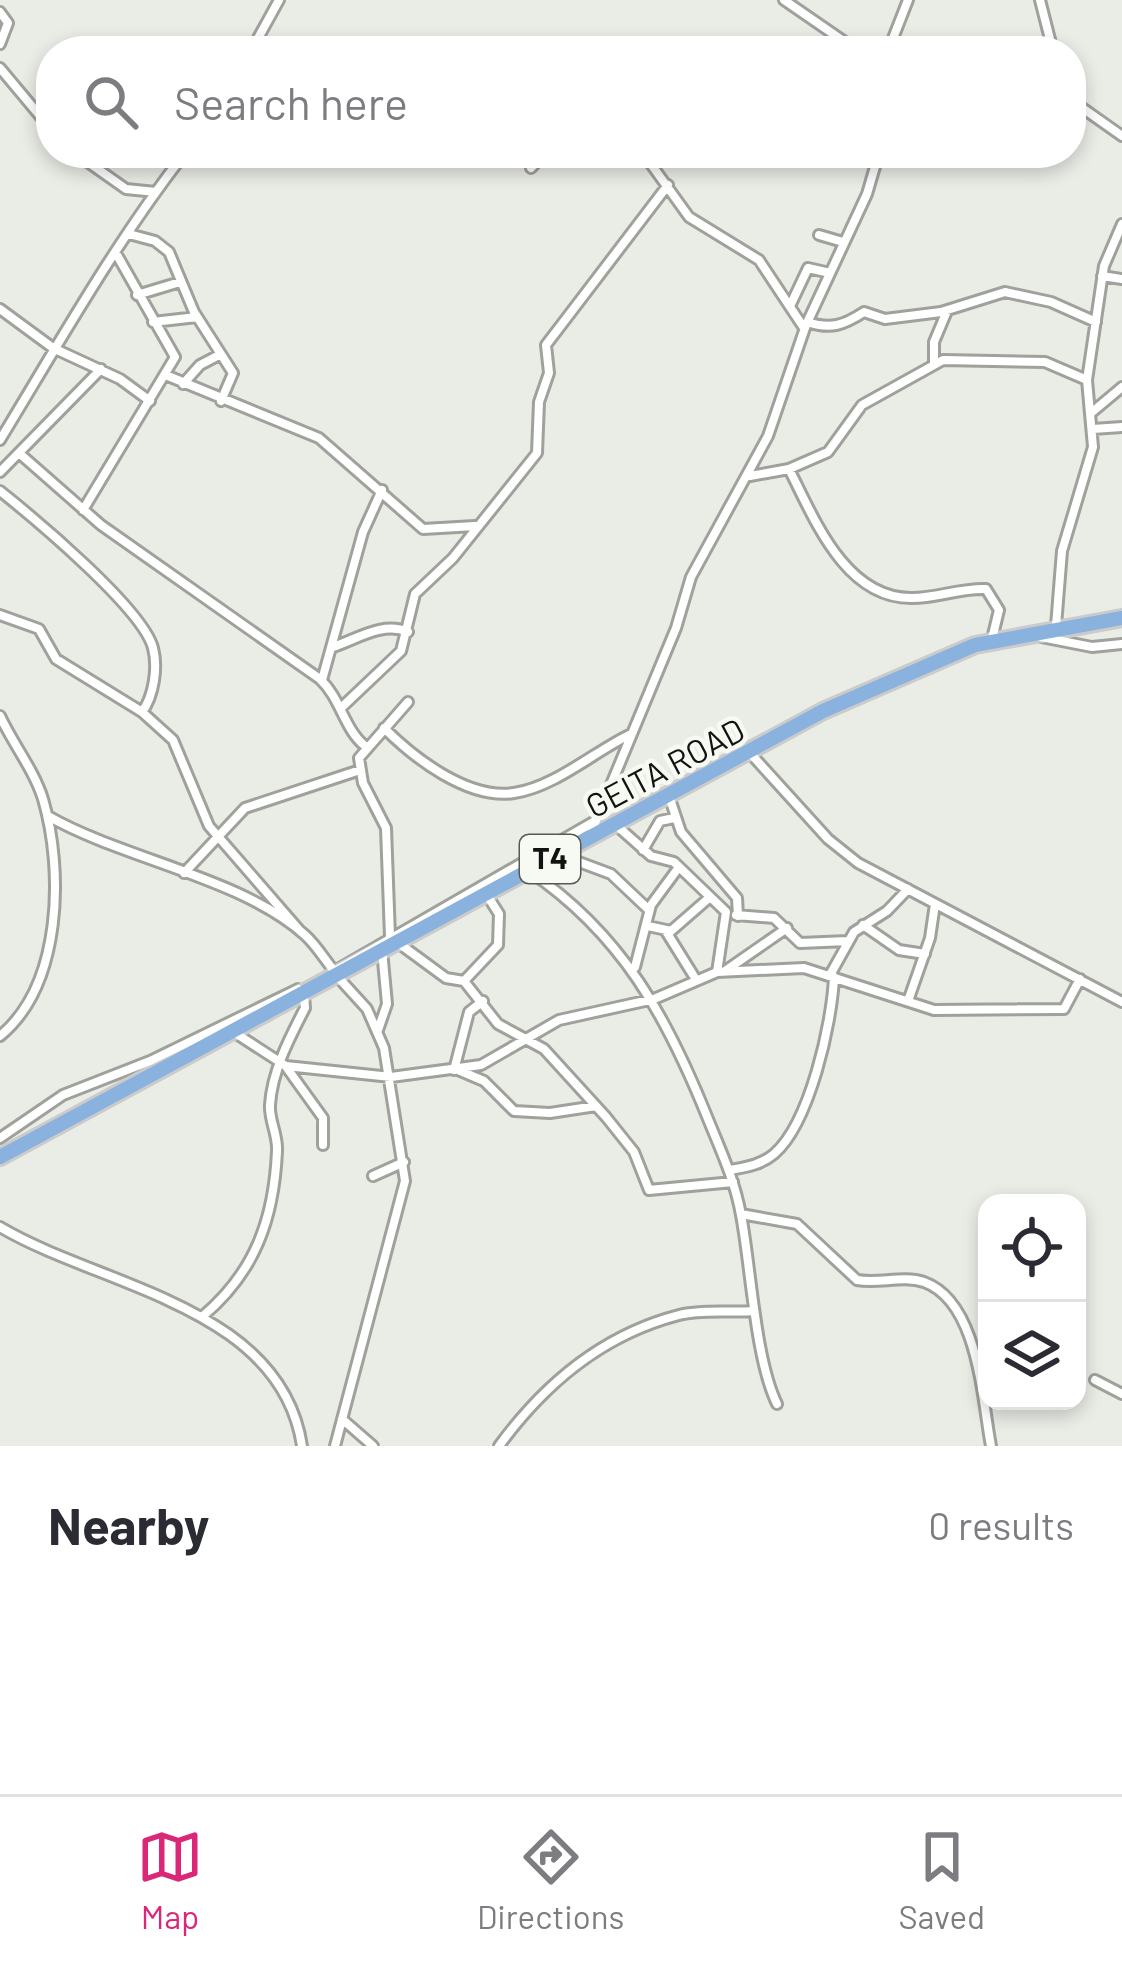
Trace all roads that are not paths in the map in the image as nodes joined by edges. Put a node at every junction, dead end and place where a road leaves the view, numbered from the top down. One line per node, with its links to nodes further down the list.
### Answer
1 (279, 0): 6 (street)
2 (784, 0): 7 (street)
3 (908, 0): 8 (street)
4 (1040, 0): 9 (street)
5 (0, 12): 10 (street)
6 (259, 36)
7 (836, 36)
8 (894, 36)
9 (1049, 36)
10 (0, 44)
11 (0, 68): 12 (street)
12 (36, 111)
13 (1086, 111): 14 (street)
14 (1122, 136)
15 (95, 168): 20 (street)
16 (173, 168): 20 (street)
17 (655, 168): 19 (street)
18 (873, 168): 24 (street)
19 (668, 185): 31 (street); 59 (street)
20 (156, 192): 22 (street)
21 (1122, 224): 27 (street)
22 (129, 234): 25 (street); 29 (street)
23 (819, 236): 24 (street)
24 (844, 242): 26 (street)
25 (117, 255): 30 (street); 38 (street)
26 (830, 273): 31 (street); 37 (street)
27 (1102, 276): 28 (street); 36 (street)
28 (1122, 279)
29 (180, 282): 30 (street); 34 (street)
30 (137, 296): 35 (street)
31 (790, 305): 37 (street)
32 (0, 309): 38 (street)
33 (947, 311): 36 (street); 37 (street); 40 (street)
34 (196, 317): 35 (street); 39 (street)
35 (153, 322): 42 (street)
36 (1096, 322): 43 (street)
37 (806, 326): 55 (street)
38 (53, 348): 41 (street); 51 (street)
39 (221, 355): 44 (street); 47 (street)
40 (934, 364): 43 (street); 53 (street)
41 (100, 369): 46 (street); 52 (street)
42 (168, 376): 44 (street); 46 (street)
43 (1088, 380): 48 (street)
44 (182, 384): 47 (street)
45 (1122, 387): 48 (street)
46 (149, 401): 58 (street)
47 (221, 401): 56 (street)
48 (1090, 413): 50 (street)
49 (1122, 427): 50 (street)
50 (1093, 429): 62 (street)
51 (0, 440)
52 (19, 453): 54 (street); 58 (street)
53 (789, 469): 55 (street); 65 (street)
54 (0, 472)
55 (748, 476): 74 (street)
56 (382, 490): 59 (street); 67 (street)
57 (0, 491): 71 (street)
58 (83, 510): 68 (street)
59 (477, 526): 63 (street)
60 (0, 615): 71 (street)
61 (1118, 617): 62 (highway, GEITA ROAD / T4)
62 (1056, 626): 64 (highway, GEITA ROAD / T4)
63 (408, 632): 67 (street); 70 (street)
64 (1020, 633): 65 (highway, GEITA ROAD / T4); 66 (street)
65 (992, 641): 76 (highway, GEITA ROAD / T4)
66 (1122, 644)
67 (332, 647): 68 (street)
68 (322, 680): 70 (street)
69 (408, 701): 73 (street)
70 (342, 707): 75 (street)
71 (142, 712): 82 (street)
72 (0, 716): 79 (street)
73 (384, 728): 74 (street); 75 (street)
74 (633, 733): 81 (street)
75 (364, 746): 77 (street)
76 (750, 753): 78 (highway, GEITA ROAD / T4); 88 (street)
77 (360, 770): 82 (street); 101 (street)
78 (668, 796): 80 (street); 81 (highway, GEITA ROAD / T4)
79 (46, 815): 87 (street); 117 (street)
80 (674, 818): 83 (street); 94 (street)
81 (608, 822): 83 (street); 84 (highway, GEITA ROAD / T4); 101 (street)
82 (220, 838): 87 (street); 98 (street)
83 (643, 850): 85 (street)
84 (560, 854): 86 (highway, GEITA ROAD / T4); 92 (street)
85 (679, 867): 90 (street); 92 (street)
86 (529, 871): 89 (highway, GEITA ROAD / T4); 103 (street)
87 (184, 872): 98 (street)
88 (908, 889): 91 (street); 95 (street)
89 (486, 894): 101 (highway, GEITA ROAD / T4); 109 (street)
90 (710, 897): 93 (street); 99 (street)
91 (934, 903): 102 (street); 108 (street)
92 (650, 911): 96 (street)
93 (727, 914): 94 (street); 104 (street)
94 (738, 916): 97 (street)
95 (862, 924): 100 (street); 102 (street)
96 (648, 926): 99 (street); 103 (street)
97 (787, 928): 100 (street); 104 (street)
98 (302, 932): 105 (street)
99 (667, 933): 107 (street)
100 (848, 941): 106 (street)
101 (390, 943): 105 (highway, GEITA ROAD / T4); 109 (street); 115 (street)
102 (925, 954): 113 (street)
103 (634, 969): 111 (street)
104 (720, 972): 106 (street); 107 (street)
105 (336, 974): 110 (highway, GEITA ROAD / T4); 115 (street); 123 (street)
106 (832, 976): 113 (street); 127 (street)
107 (695, 978): 111 (street)
108 (1081, 979): 113 (street); 114 (street)
109 (464, 981): 112 (street)
110 (304, 992): 116 (highway, GEITA ROAD / T4); 119 (street)
111 (654, 999): 118 (street); 127 (street)
112 (483, 1001): 118 (street); 120 (street)
113 (908, 1001)
114 (1122, 1002)
115 (377, 1030): 121 (street)
116 (232, 1031): 119 (street); 125 (highway, GEITA ROAD / T4)
117 (0, 1036)
118 (529, 1038): 120 (street); 122 (street)
119 (283, 1065): 121 (street); 124 (street); 133 (street)
120 (456, 1070): 121 (street); 122 (street)
121 (391, 1077): 126 (street)
122 (596, 1106): 129 (street)
123 (0, 1138)
124 (323, 1144)
125 (0, 1157)
126 (404, 1162): 128 (street); 137 (street)
127 (729, 1171): 129 (street)
128 (373, 1176)
129 (734, 1182): 130 (street)
130 (741, 1214): 132 (street); 142 (street)
131 (0, 1227): 133 (street)
132 (754, 1311): 136 (street); 141 (street)
133 (203, 1316): 138 (street)
134 (1095, 1380): 135 (street)
135 (1122, 1394)
136 (777, 1404)
137 (342, 1419): 139 (street); 140 (street)
138 (302, 1446)
139 (335, 1446)
140 (373, 1446)
141 (499, 1446)
142 (991, 1446)

